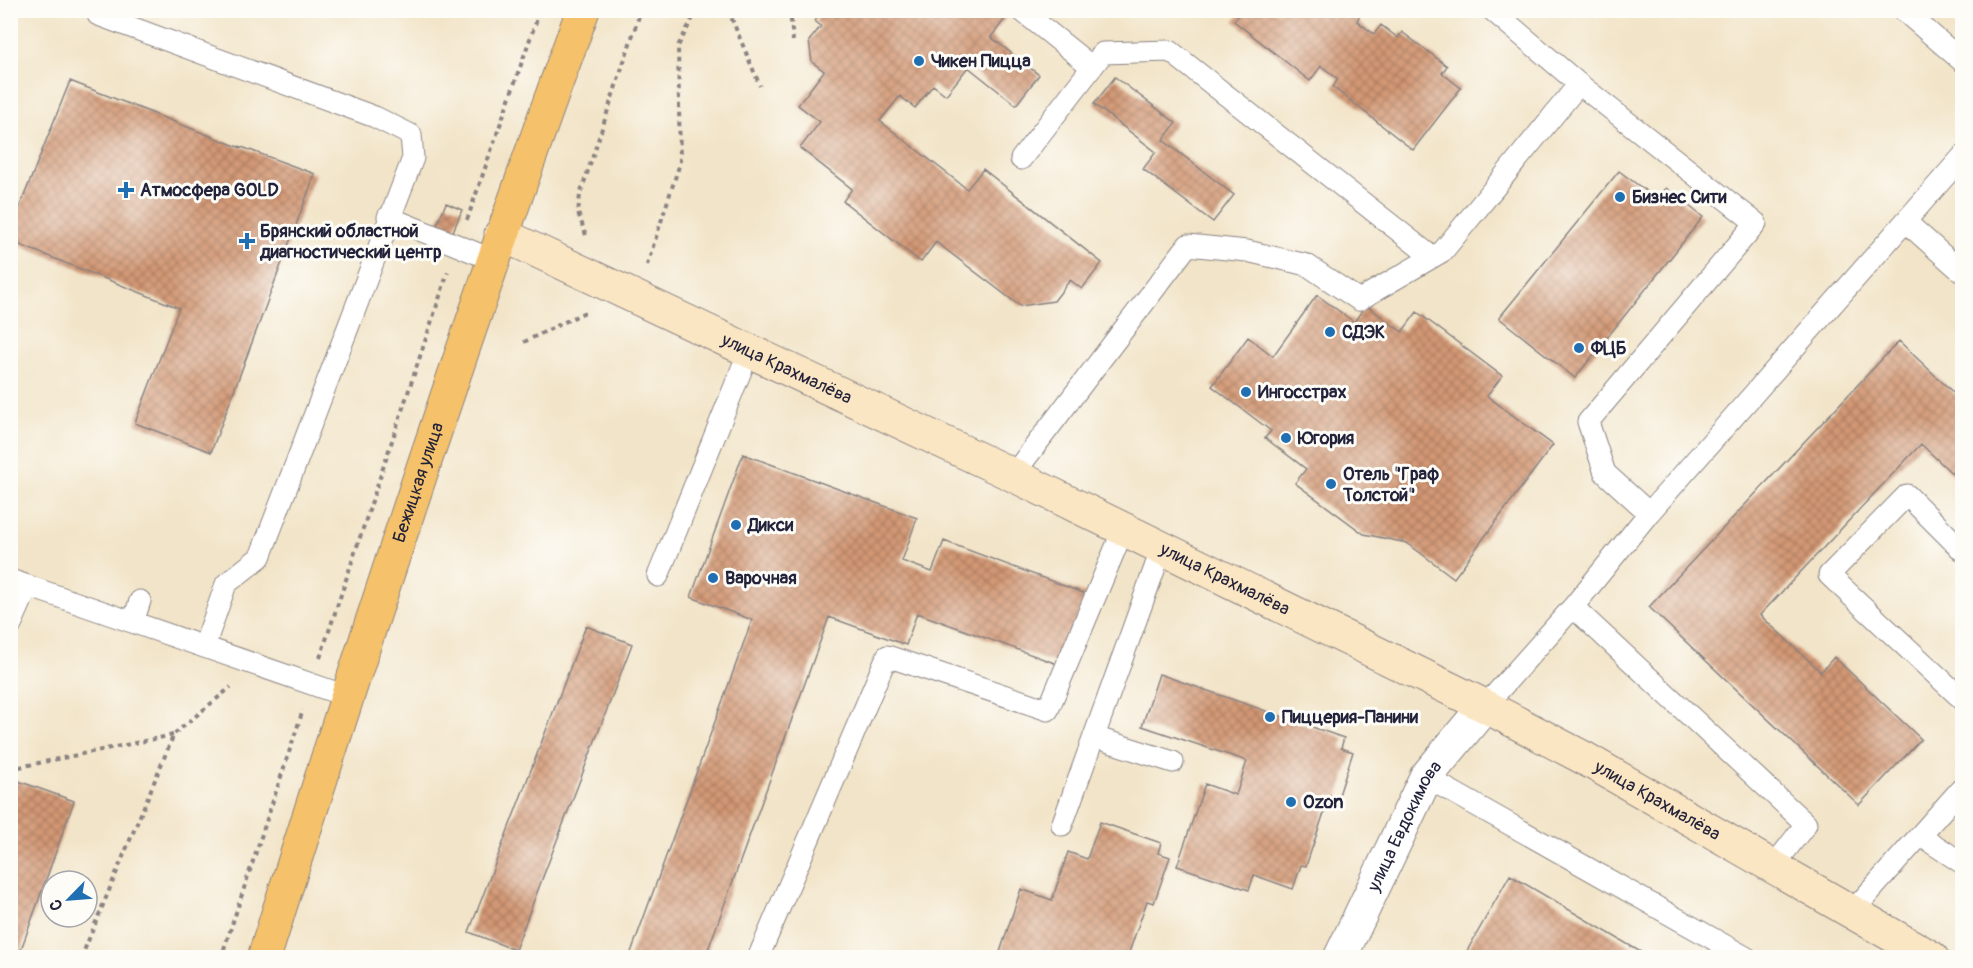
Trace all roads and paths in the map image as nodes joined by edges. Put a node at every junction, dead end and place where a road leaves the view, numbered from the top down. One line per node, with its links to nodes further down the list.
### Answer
1 (540, 10): 20 (path)
2 (641, 10): 21 (path)
3 (697, 10): 25 (path)
4 (728, 10): 15 (path)
5 (790, 10): 11 (path)
6 (1021, 10): 13 (lane)
7 (1492, 10): 14 (lane)
8 (1903, 10): 12 (lane)
9 (583, 11): 22 (main road, Бежицкая улица)
10 (98, 15): 18 (lane)
11 (793, 41)
12 (1962, 61)
13 (1092, 67): 17 (lane); 23 (lane)
14 (1579, 84): 23 (lane); 31 (lane)
15 (760, 86)
16 (1962, 157): 19 (lane)
17 (1021, 159)
18 (388, 217): 22 (lane); 41 (lane)
19 (1906, 222): 26 (lane); 31 (lane)
20 (465, 223)
21 (590, 238)
22 (497, 247): 29 (main road, улица Крахмалёва); 44 (main road, Бежицкая улица)
23 (1432, 257): 30 (lane)
24 (450, 267): 43 (path)
25 (645, 269)
26 (1962, 272)
27 (586, 311): 28 (path)
28 (524, 342)
29 (749, 351): 30 (main road, улица Крахмалёва); 35 (lane)
30 (1014, 475): 32 (main road, улица Крахмалёва)
31 (1649, 513): 38 (lane)
32 (1123, 530): 33 (main road, улица Крахмалёва); 61 (lane)
33 (1162, 548): 46 (main road, улица Крахмалёва); 48 (lane)
34 (1962, 549): 45 (lane)
35 (658, 576)
36 (19, 583): 39 (lane); 40 (lane)
37 (140, 601): 39 (lane)
38 (1573, 607): 46 (lane); 56 (lane)
39 (133, 622): 41 (lane)
40 (10, 627)
41 (204, 647): 42 (lane)
42 (257, 665): 43 (lane); 47 (path)
43 (312, 684): 44 (lane); 59 (path)
44 (346, 696): 60 (main road, Бежицкая улица)
45 (1962, 699)
46 (1485, 706): 51 (street, улица Евдокимова); 56 (main road, улица Крахмалёва)
47 (174, 734): 50 (path); 58 (path)
48 (1094, 737): 49 (lane); 53 (lane)
49 (1173, 762)
50 (10, 769)
51 (1426, 777): 62 (street, улица Евдокимова); 63 (lane)
52 (1962, 788): 54 (lane)
53 (1062, 825)
54 (1921, 836): 55 (lane); 57 (lane)
55 (1962, 863)
56 (1773, 867): 57 (main road, улица Крахмалёва)
57 (1851, 913): 64 (main road, улица Крахмалёва)
58 (81, 957)
59 (221, 957)
60 (264, 957)
61 (758, 957)
62 (1341, 957)
63 (1747, 957)
64 (1932, 957)

